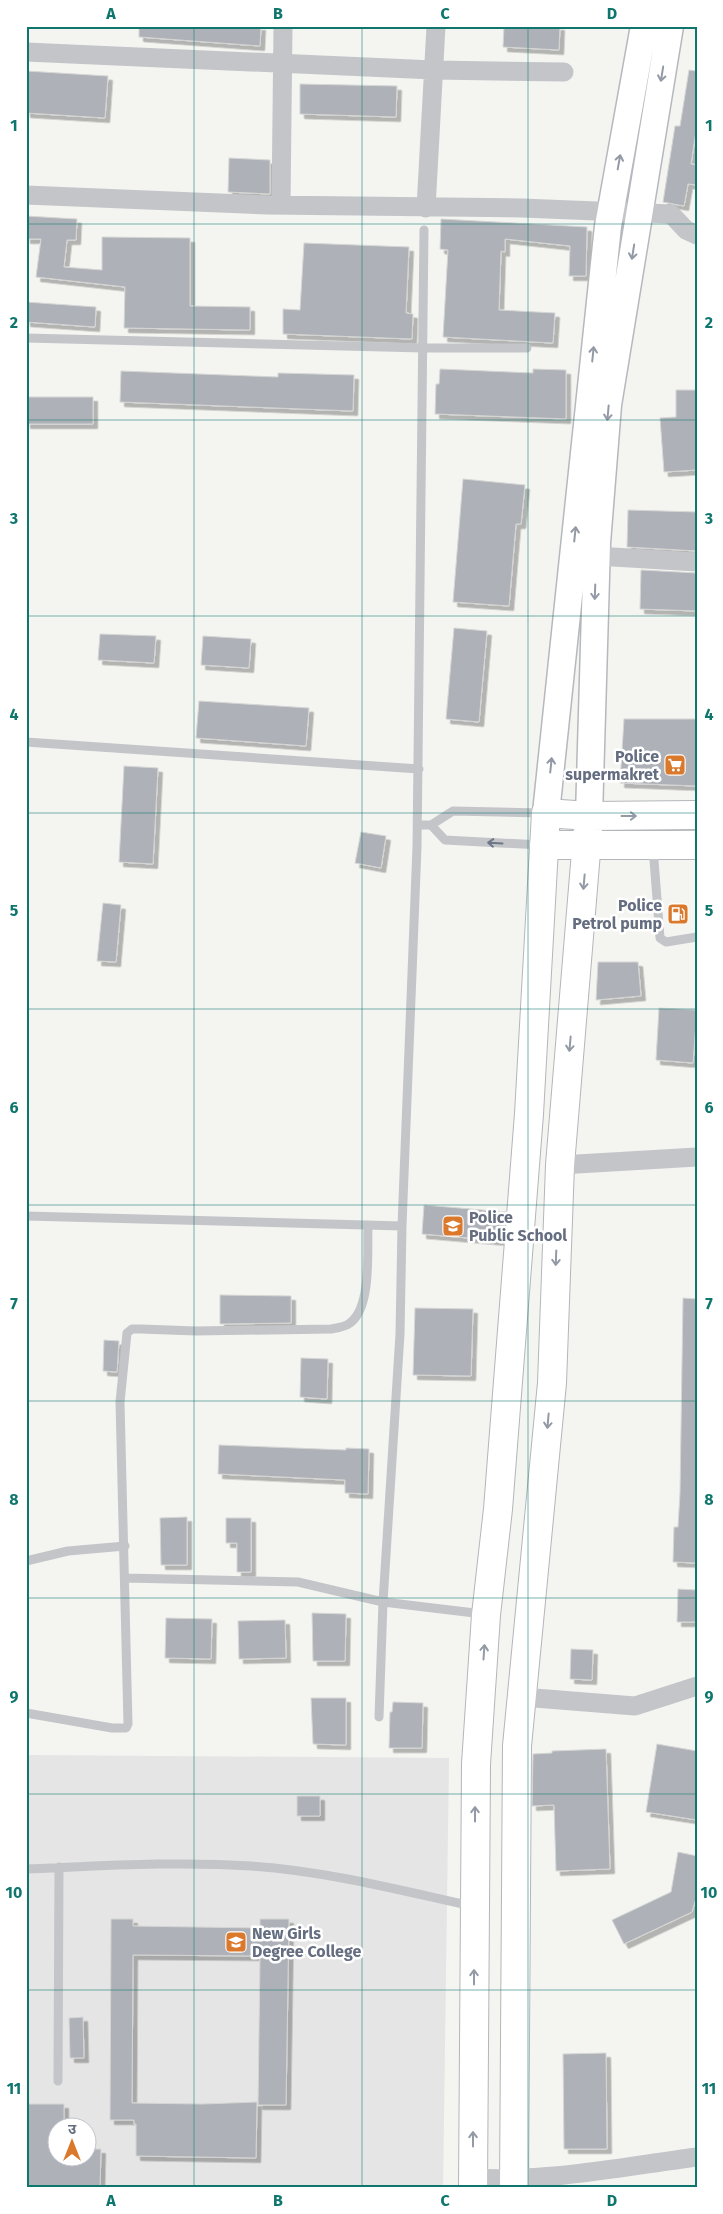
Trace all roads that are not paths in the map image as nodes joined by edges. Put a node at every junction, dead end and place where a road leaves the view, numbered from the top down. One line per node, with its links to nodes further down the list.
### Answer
1 (283, 26): 6 (street)
2 (436, 26): 7 (street)
3 (644, 26): 12 (main road, one-way to 3)
4 (670, 26): 13 (main road, one-way to 13)
5 (26, 52): 6 (street)
6 (282, 63): 7 (street); 10 (street)
7 (434, 70): 8 (street); 11 (street)
8 (564, 72)
9 (26, 195): 10 (street)
10 (281, 205): 11 (street)
11 (426, 208): 12 (street)
12 (611, 210): 13 (street); 23 (main road, one-way to 12)
13 (640, 212): 15 (street); 19 (main road, one-way to 19)
14 (424, 230): 17 (lane)
15 (697, 235)
16 (26, 338): 17 (lane)
17 (423, 348): 18 (lane); 22 (lane)
18 (527, 348)
19 (596, 556): 20 (street); 25 (main road, one-way to 25)
20 (697, 562)
21 (26, 742): 22 (lane)
22 (419, 770): 26 (lane)
23 (546, 813): 25 (main road); 27 (lane); 28 (main road)
24 (697, 815): 25 (main road, one-way to 24)
25 (589, 816): 29 (main road)
26 (418, 825): 27 (lane); 37 (lane)
27 (431, 825): 28 (lane, one-way to 27)
28 (544, 845): 29 (main road); 42 (main road)
29 (587, 845): 30 (main road); 34 (main road, one-way to 34)
30 (653, 845): 31 (main road); 32 (lane)
31 (697, 845)
32 (697, 937)
33 (697, 1157): 34 (street)
34 (560, 1166): 44 (main road, one-way to 44)
35 (26, 1216): 36 (lane)
36 (368, 1225): 37 (lane); 38 (lane)
37 (402, 1226): 41 (lane)
38 (125, 1546): 39 (lane); 40 (lane)
39 (26, 1562)
40 (126, 1578): 41 (lane); 45 (lane)
41 (383, 1602): 42 (lane); 46 (lane)
42 (486, 1615): 49 (main road, one-way to 42)
43 (697, 1686): 44 (street)
44 (522, 1698): 53 (main road)
45 (26, 1713)
46 (379, 1717)
47 (59, 1867): 48 (lane); 49 (lane); 50 (lane)
48 (26, 1868)
49 (475, 1906): 52 (main road, one-way to 49)
50 (58, 2081)
51 (697, 2157): 53 (street)
52 (473, 2183): 53 (street)
53 (514, 2184)

